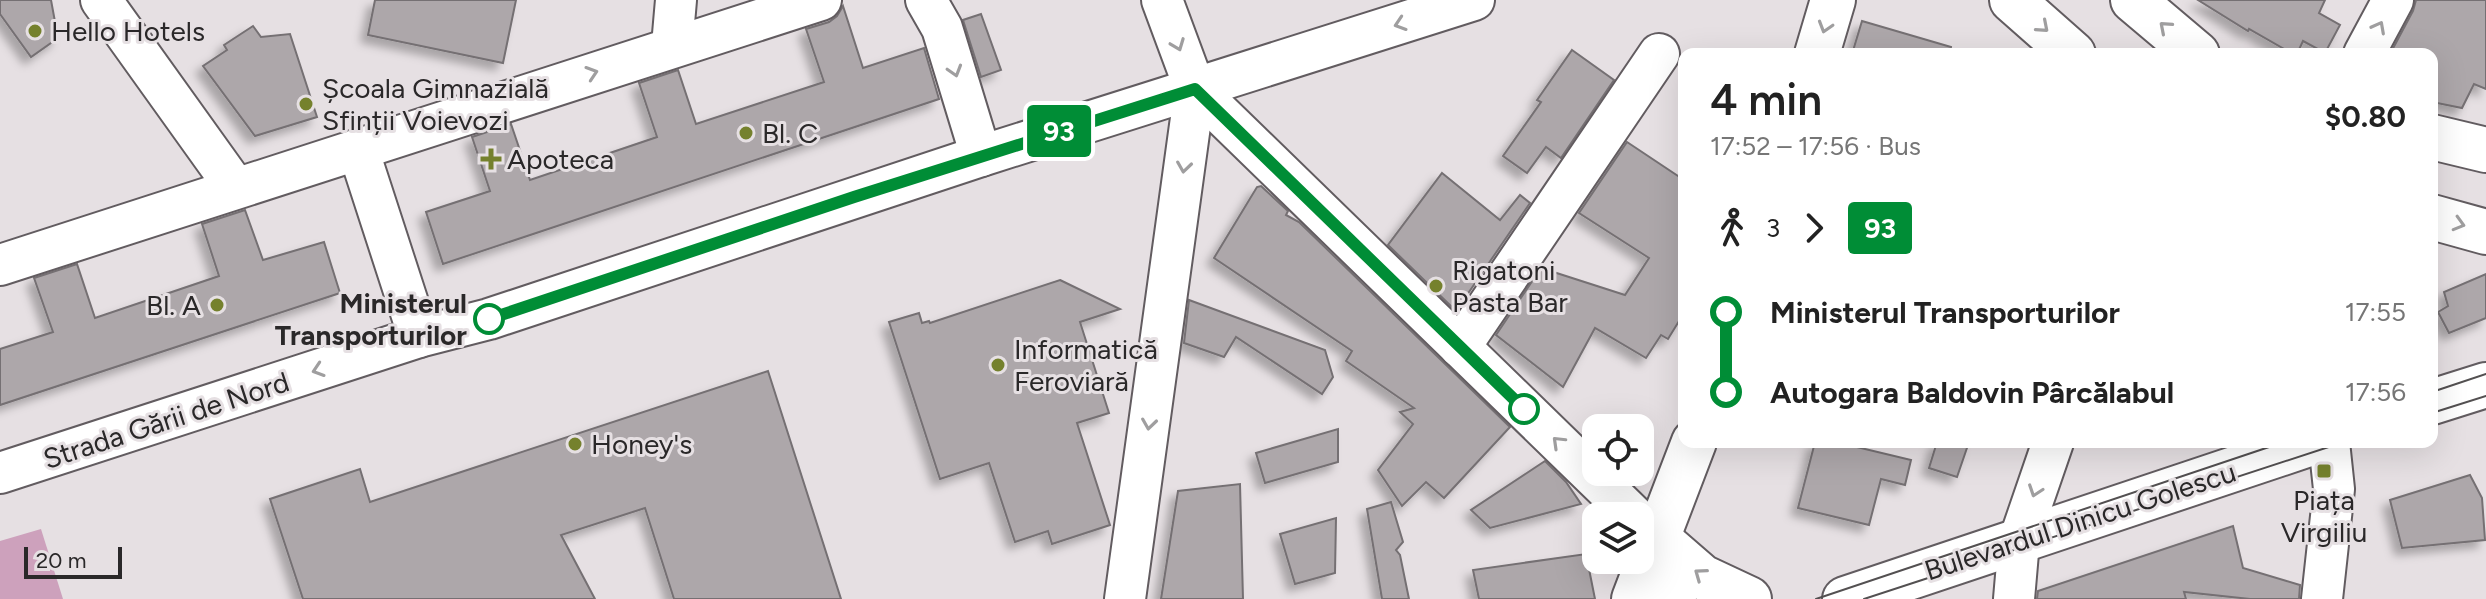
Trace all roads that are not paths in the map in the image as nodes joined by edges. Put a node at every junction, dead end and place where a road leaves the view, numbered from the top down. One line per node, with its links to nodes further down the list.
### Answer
1 (101, 0): 22 (street)
2 (676, 0): 11 (street)
3 (821, 0): 11 (street)
4 (926, 0): 21 (street, one-way to 21)
5 (1162, 0): 17 (street, one-way to 17)
6 (1474, 0): 17 (street, Strada Gării de Nord, one-way to 17)
7 (1833, 0): 12 (main road, one-way to 12)
8 (2012, 0): 13 (main road, one-way to 13)
9 (2133, 0): 14 (main road, one-way to 9)
10 (2393, 0): 15 (street, one-way to 10)
11 (672, 46): 19 (street, one-way to 11)
12 (1819, 48)
13 (2066, 48)
14 (2190, 48)
15 (2367, 48)
16 (1659, 54): 27 (street)
17 (1195, 89): 21 (street, Strada Gării de Nord); 27 (street); 42 (street, one-way to 42)
18 (2438, 138): 20 (main road)
19 (358, 149): 22 (street); 26 (street)
20 (2486, 150)
21 (981, 156): 26 (street, Strada Gării de Nord)
22 (235, 187): 25 (street)
23 (2438, 219): 24 (main road, one-way to 24)
24 (2486, 232)
25 (0, 265)
26 (419, 337): 34 (street, Strada Gării de Nord, one-way to 34)
27 (1460, 347): 35 (street, one-way to 27)
28 (2486, 385): 29 (main road)
29 (2438, 400)
30 (1691, 448): 36 (main road)
31 (2051, 448): 38 (street, one-way to 38)
32 (2297, 448): 38 (main road, Bulevardul Dinicu Golescu)
33 (2330, 448): 49 (street)
34 (0, 473)
35 (1615, 502)
36 (1654, 515)
37 (1654, 539): 46 (main road, one-way to 37)
38 (2019, 541): 47 (main road, Bulevardul Dinicu Golescu); 48 (street)
39 (1654, 555): 45 (main road)
40 (1638, 574): 43 (main road)
41 (1647, 574): 44 (main road)
42 (1125, 599)
43 (1634, 599)
44 (1648, 599)
45 (1674, 599)
46 (1749, 599)
47 (1845, 599)
48 (2014, 599)
49 (2322, 599)

